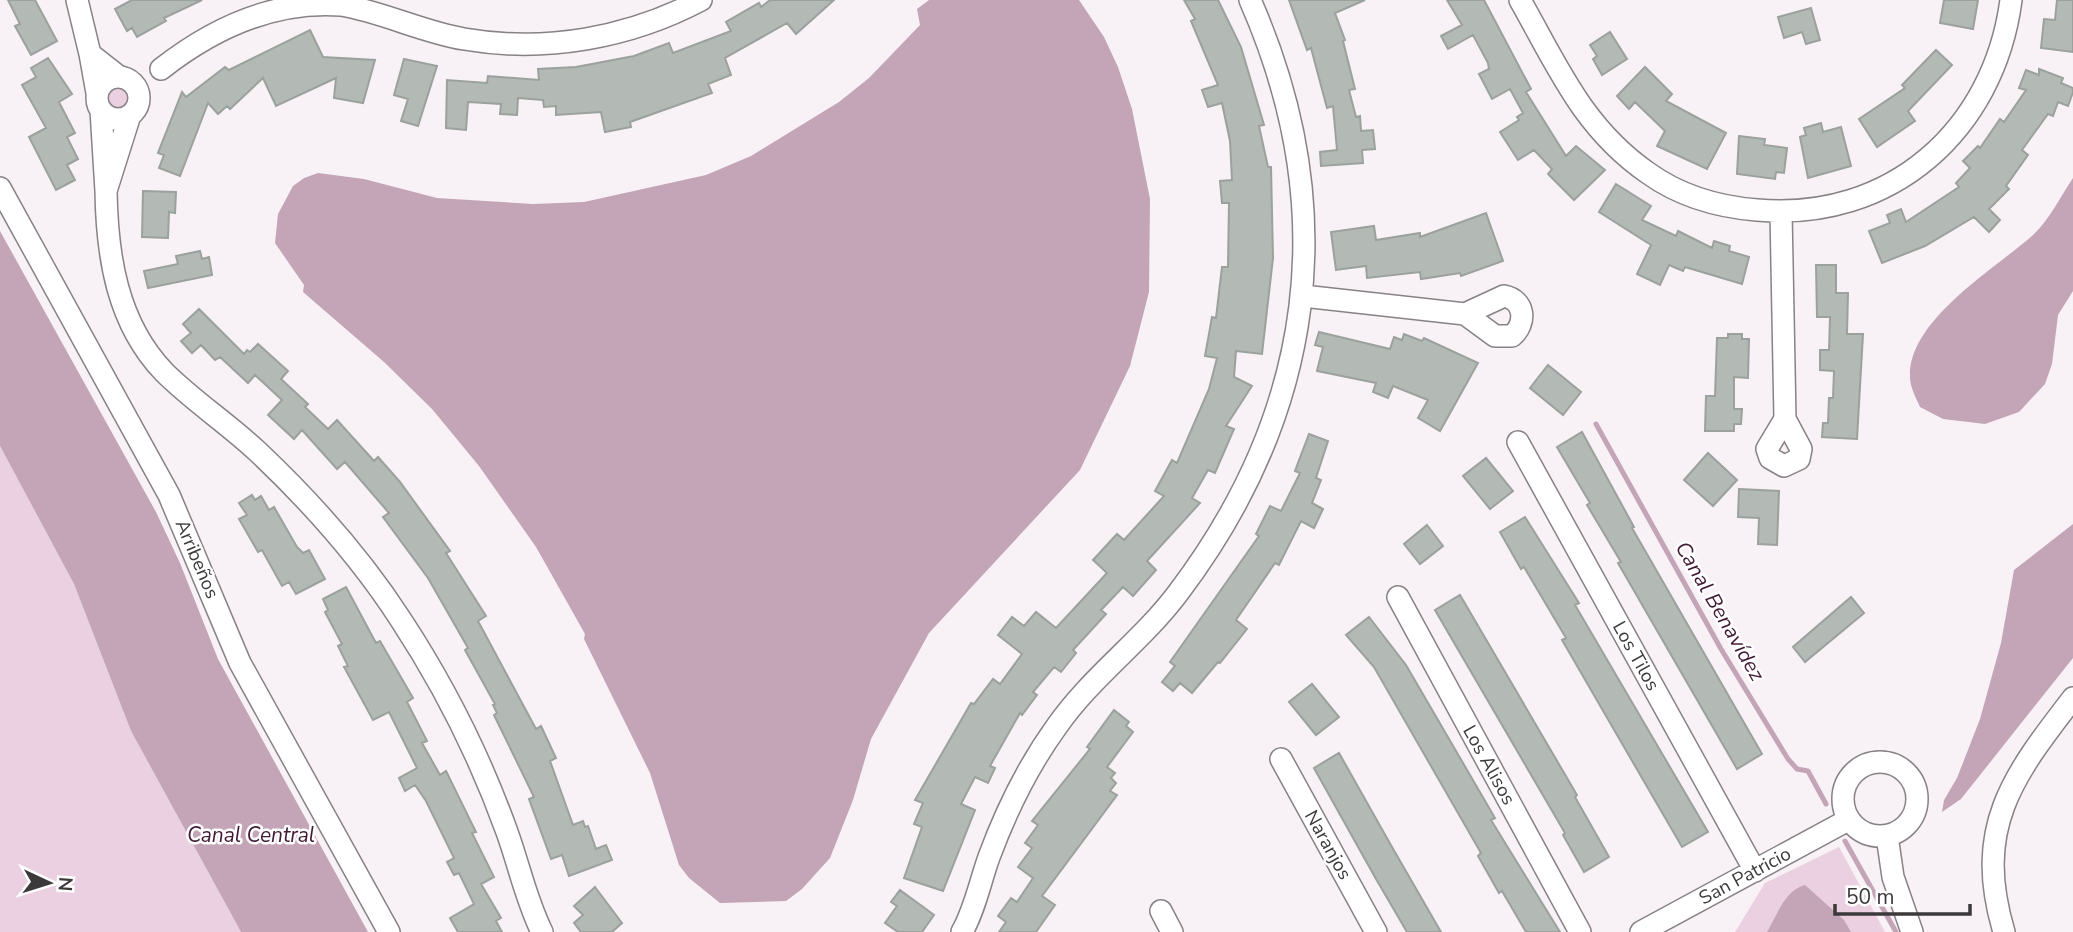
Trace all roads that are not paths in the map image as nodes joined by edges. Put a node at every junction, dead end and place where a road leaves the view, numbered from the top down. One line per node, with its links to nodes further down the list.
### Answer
1 (77, 0): 6 (street)
2 (701, 0): 7 (street)
3 (1250, 0): 12 (street)
4 (1520, 0): 11 (street)
5 (2011, 0): 11 (street)
6 (90, 54): 7 (street); 8 (street)
7 (130, 94): 8 (street); 8 (street); 10 (street)
8 (99, 102): 10 (street)
9 (0, 188): 23 (street, Arribeños)
10 (106, 191): 24 (street)
11 (1780, 212): 14 (street)
12 (1303, 296): 13 (street); 25 (street)
13 (1465, 314)
14 (1785, 419)
15 (1518, 442): 21 (street, Los Tilos)
16 (1398, 597): 28 (street, Los Alisos)
17 (2073, 698): 31 (street)
18 (1280, 759): 27 (street, Naranjos)
19 (1849, 820): 20 (street); 20 (street); 21 (street, San Patricio)
20 (1887, 836): 30 (street)
21 (1755, 871): 29 (street, San Patricio)
22 (1161, 911): 26 (street)
23 (390, 932)
24 (542, 932)
25 (962, 932)
26 (1172, 932)
27 (1376, 932)
28 (1580, 932)
29 (1641, 932)
30 (1912, 932)
31 (2004, 932)

